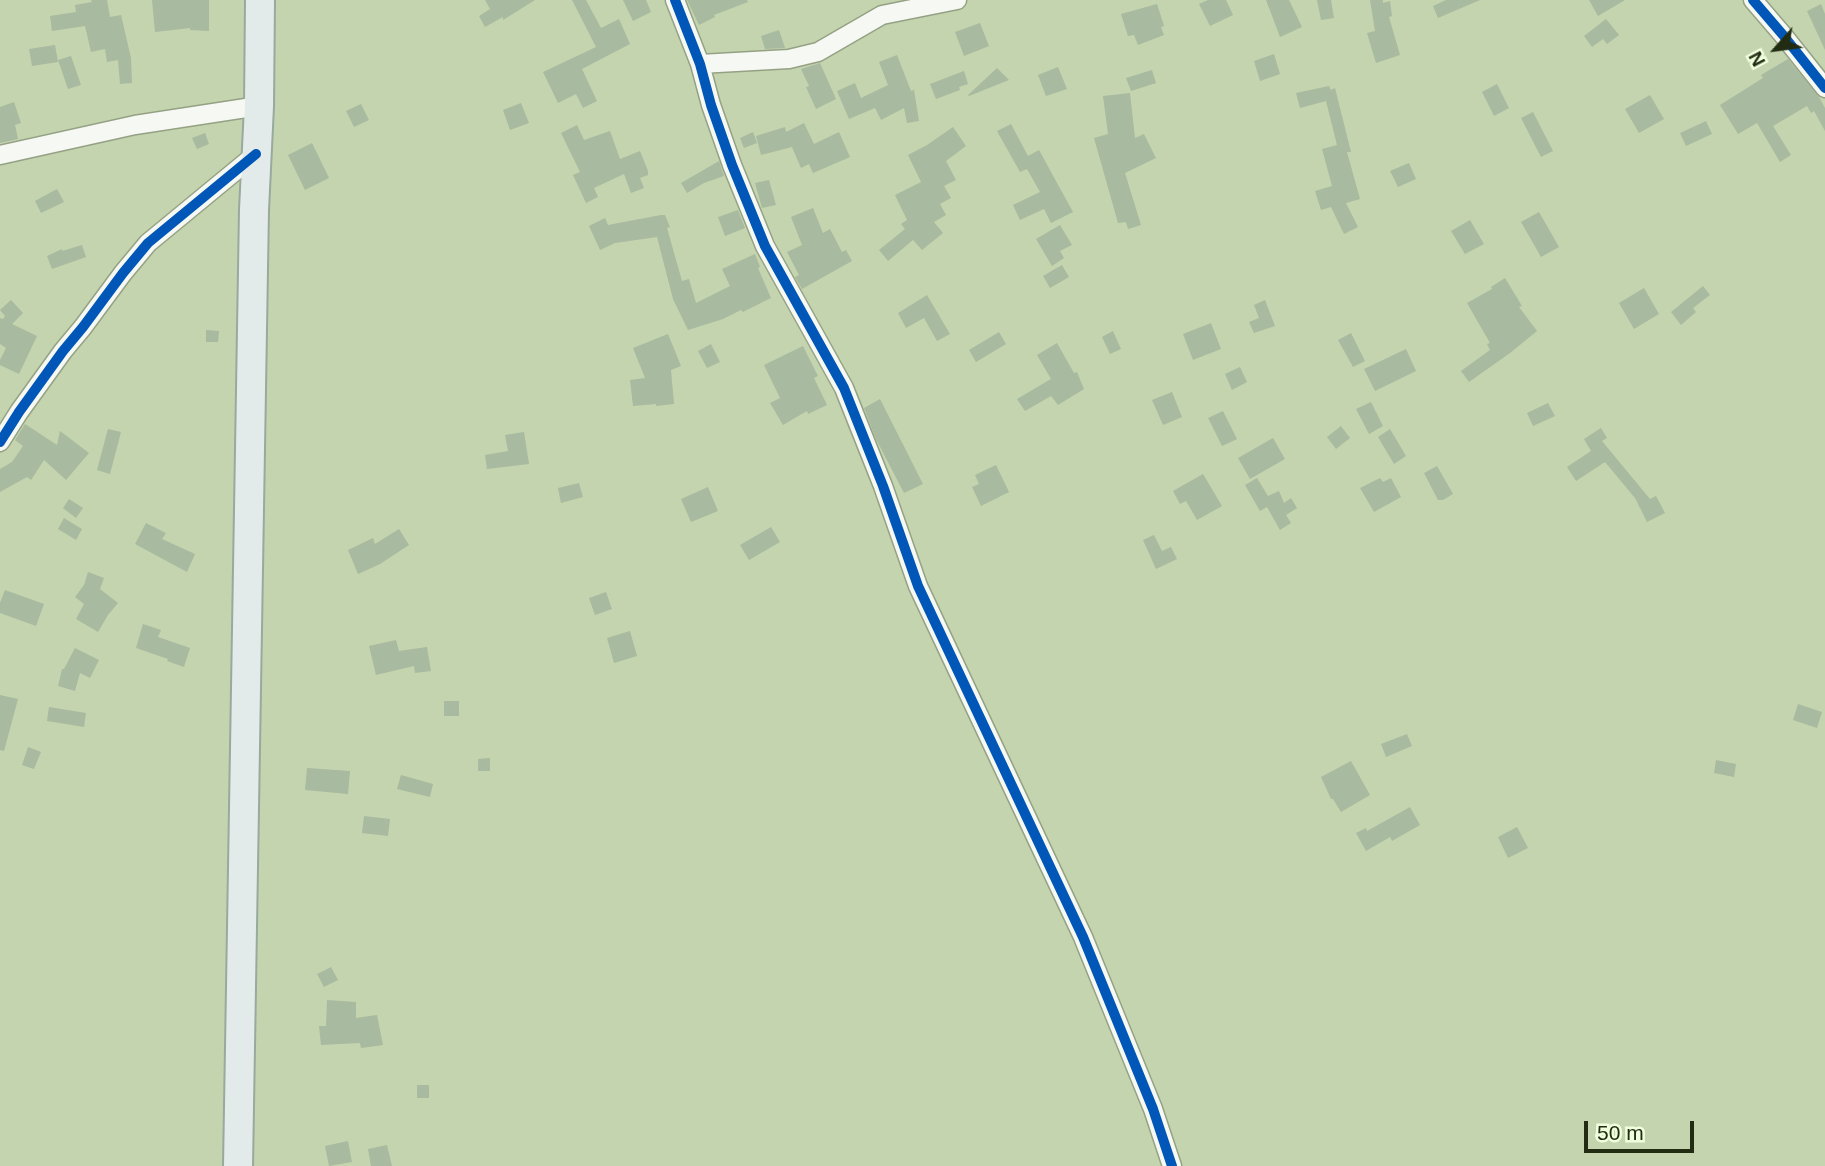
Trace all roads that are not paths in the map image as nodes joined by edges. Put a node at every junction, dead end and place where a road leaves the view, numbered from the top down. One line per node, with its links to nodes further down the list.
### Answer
1 (260, 0): 7 (main road)
2 (675, 0): 5 (street)
3 (957, 0): 5 (street)
4 (1753, 0): 6 (street)
5 (700, 64): 12 (street)
6 (1825, 88)
7 (259, 106): 8 (main road); 9 (street)
8 (256, 154): 10 (street); 11 (main road)
9 (0, 155)
10 (0, 442)
11 (238, 1166)
12 (1172, 1166)

